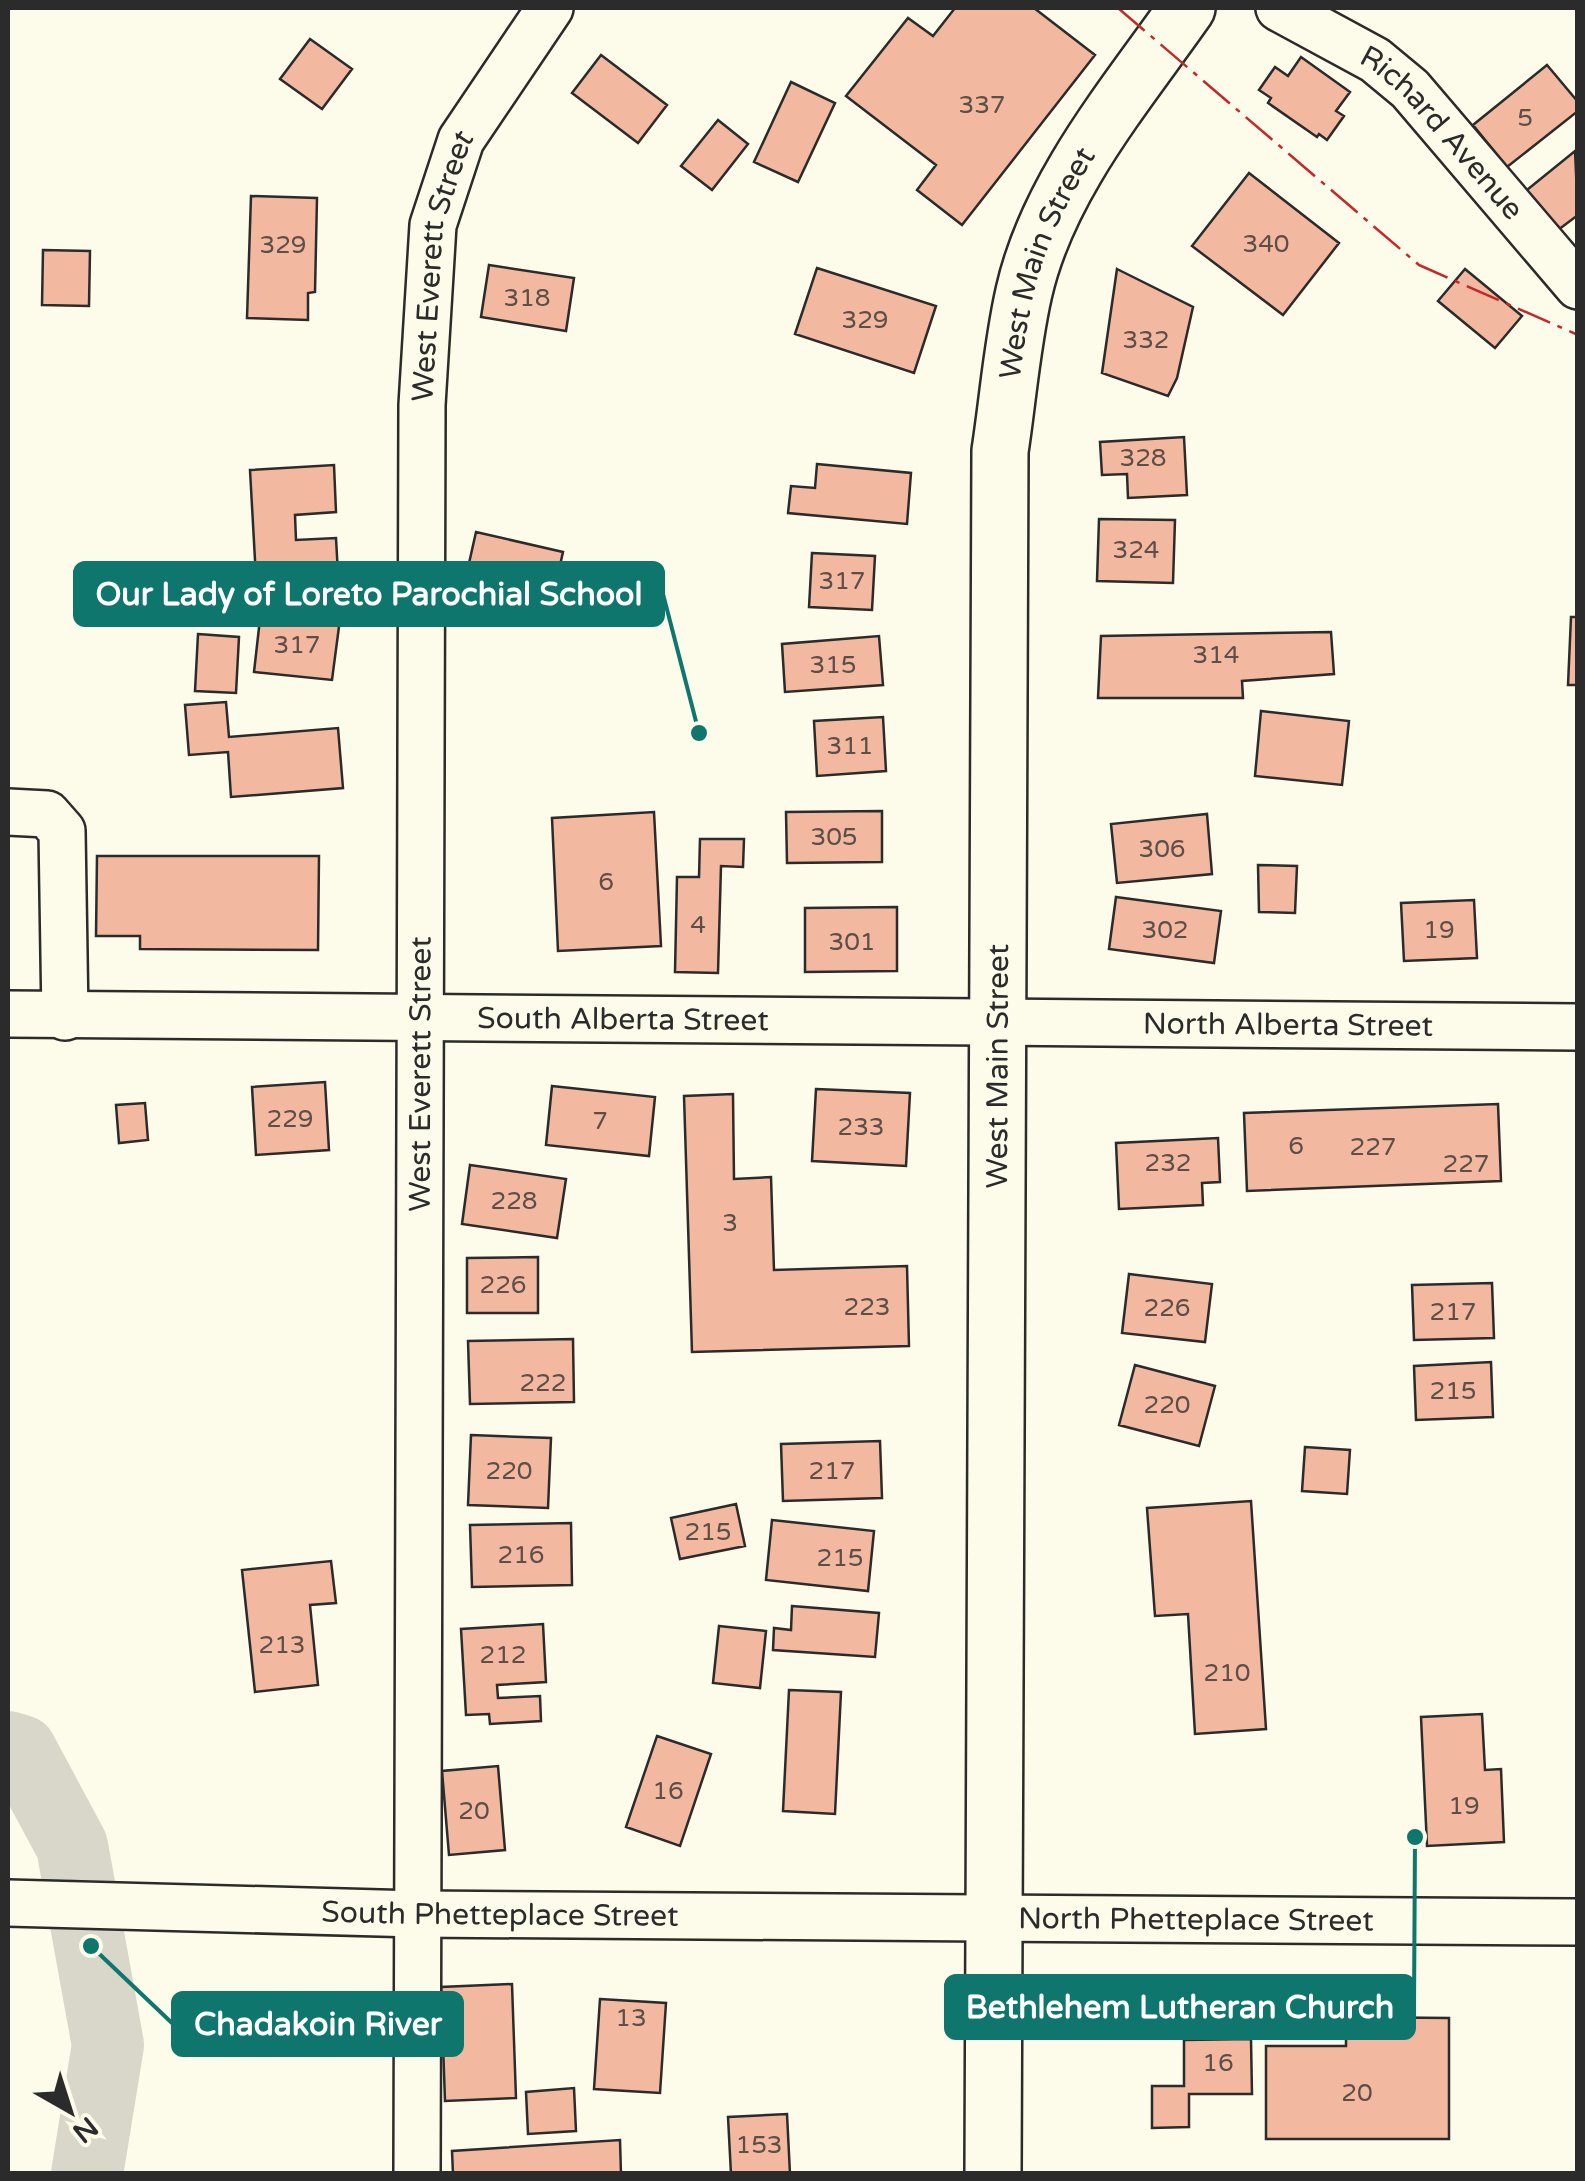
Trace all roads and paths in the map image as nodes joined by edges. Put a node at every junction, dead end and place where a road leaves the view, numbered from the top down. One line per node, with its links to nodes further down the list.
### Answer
1 (550, 8): 8 (street, West Everett Street)
2 (1187, 8): 9 (main road, West Main Street)
3 (1280, 8): 4 (street, Richard Avenue)
4 (1578, 286)
5 (8, 812): 7 (street)
6 (8, 1014): 7 (street, South Alberta Street)
7 (66, 1016): 8 (street, South Alberta Street)
8 (424, 1019): 9 (street, South Alberta Street); 12 (street, West Everett Street)
9 (1001, 1024): 10 (street, North Alberta Street); 13 (main road, West Main Street)
10 (1578, 1027)
11 (8, 1903): 12 (street, South Phetteplace Street)
12 (417, 1914): 13 (street, South Phetteplace Street); 15 (street, West Everett Street)
13 (993, 1920): 14 (street, North Phetteplace Street); 16 (main road, West Main Street)
14 (1578, 1922)
15 (417, 2174)
16 (993, 2174)

